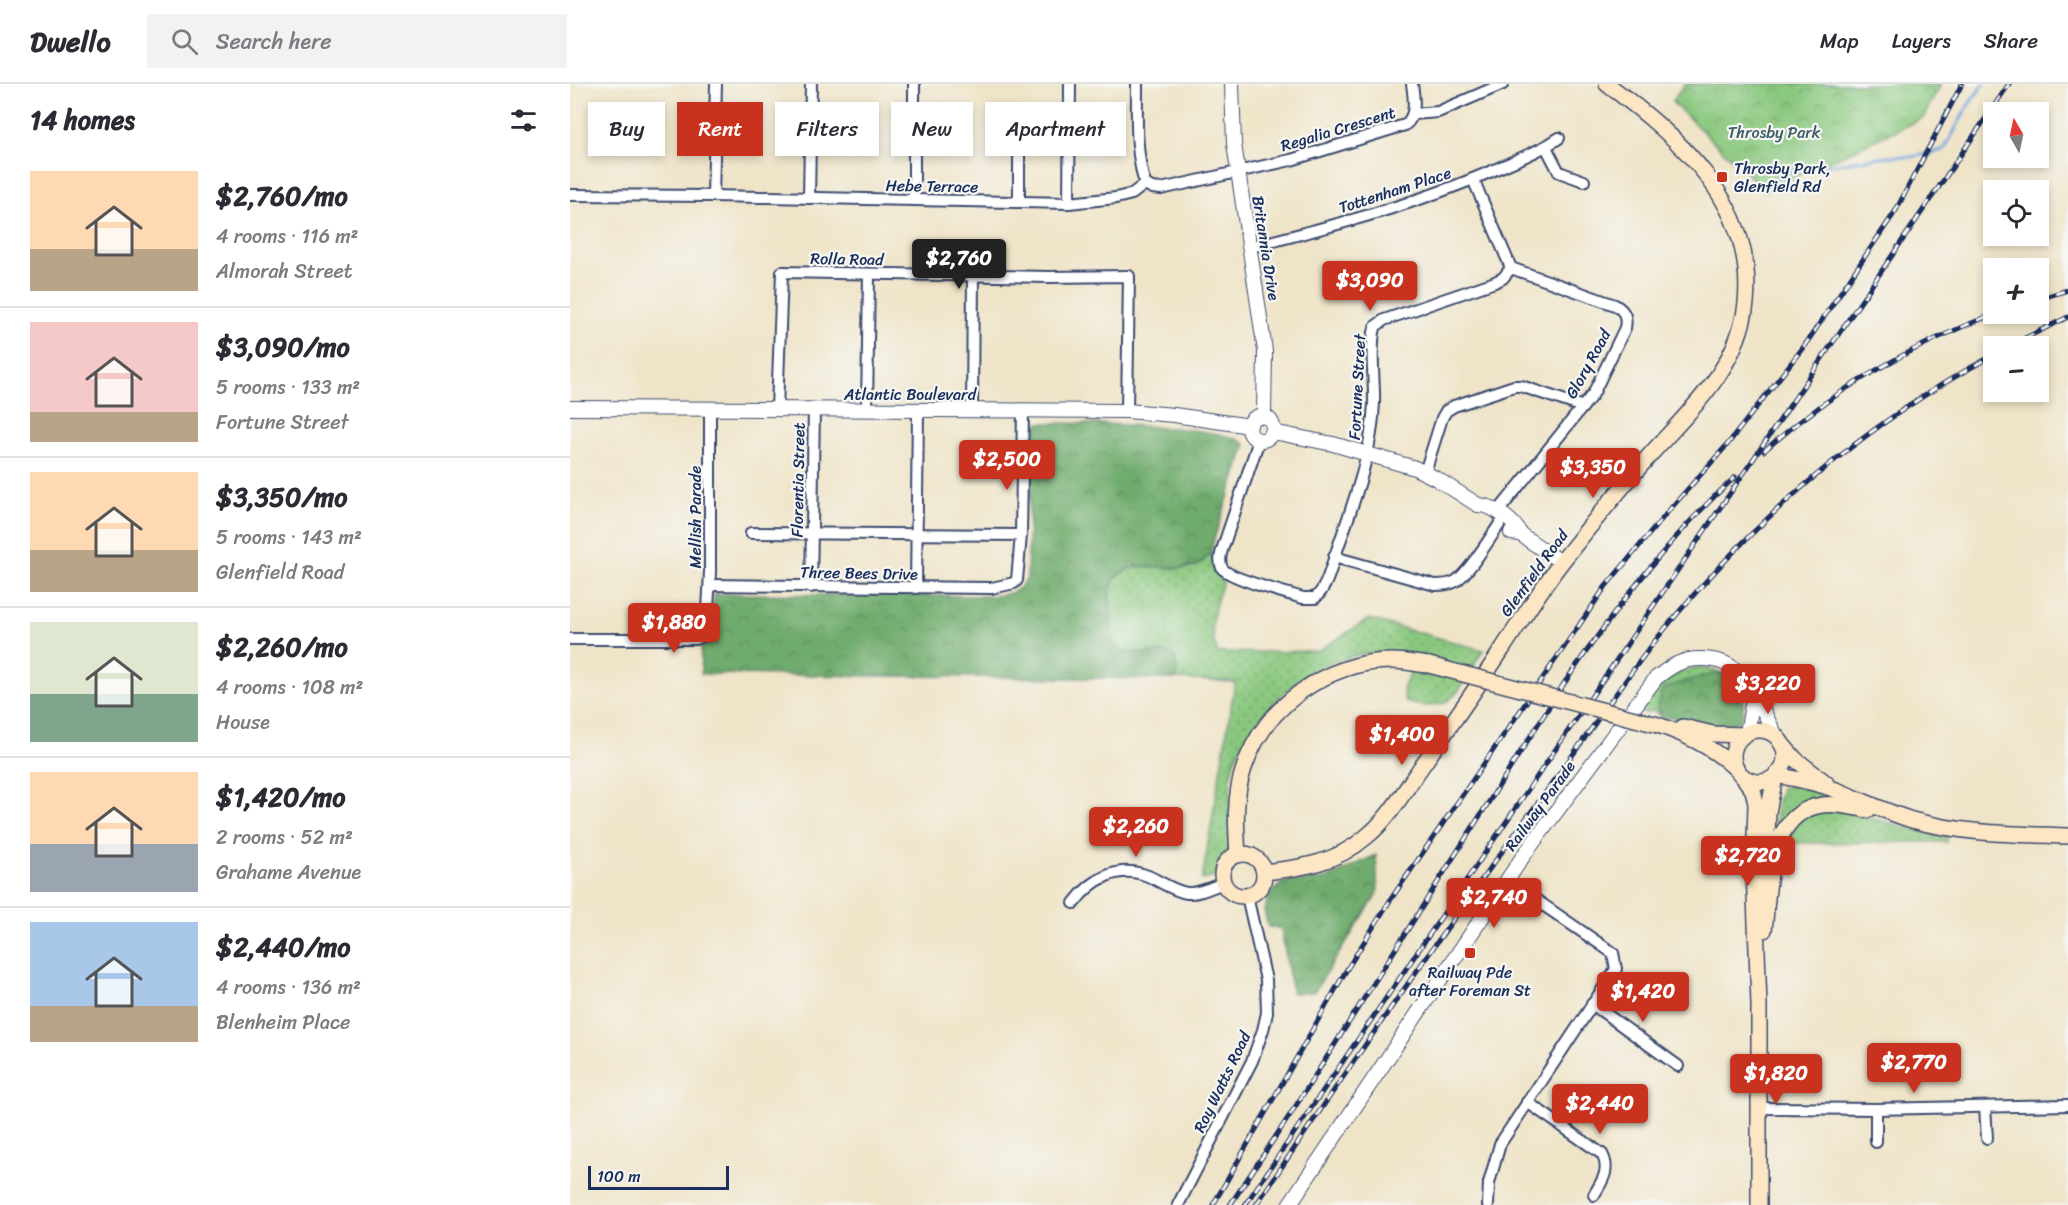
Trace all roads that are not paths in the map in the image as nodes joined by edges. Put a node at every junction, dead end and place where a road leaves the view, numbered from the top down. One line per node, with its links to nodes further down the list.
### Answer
1 (716, 84): 19 (street)
2 (811, 84): 20 (street)
3 (914, 84): 21 (street)
4 (1070, 84): 23 (street)
5 (1137, 84): 17 (street)
6 (1232, 84): 14 (street, Britannia Drive)
7 (1412, 84): 10 (street, Regalia Crescent)
8 (1503, 84): 10 (street)
9 (1607, 84): 50 (main road, Glenfield Road)
10 (1414, 114): 14 (street, Regalia Crescent)
11 (1559, 138): 12 (street, Tottenham Place)
12 (1546, 147): 15 (street, Tottenham Place); 16 (street)
13 (1019, 156): 22 (street)
14 (1238, 172): 17 (street, Regalia Crescent); 24 (street, Britannia Drive)
15 (1473, 180): 24 (street, Tottenham Place); 25 (street)
16 (1584, 182)
17 (1145, 184): 23 (street, Hebe Terrace)
18 (570, 195): 19 (street, Hebe Terrace)
19 (713, 196): 20 (street, Hebe Terrace)
20 (809, 198): 21 (street, Hebe Terrace)
21 (914, 200): 22 (street, Hebe Terrace)
22 (1019, 202): 23 (street, Hebe Terrace)
23 (1069, 203)
24 (1250, 247): 38 (street, Britannia Drive)
25 (1511, 268): 28 (street, Glory Road); 42 (street, Fortune Street)
26 (869, 275): 27 (street, Rolla Road); 31 (street, Rolla Road); 33 (street)
27 (973, 275): 36 (street); 37 (street, Rolla Road)
28 (1583, 407): 43 (street); 44 (street, Glory Road)
29 (570, 408): 30 (street, Atlantic Boulevard)
30 (710, 408): 31 (street, Atlantic Boulevard); 51 (street, Mellish Parade)
31 (777, 410): 32 (street, Atlantic Boulevard)
32 (814, 410): 33 (street, Atlantic Boulevard); 46 (street, Florentia Street)
33 (867, 410): 35 (street, Atlantic Boulevard)
34 (1023, 410): 36 (street, Atlantic Boulevard); 37 (street, Atlantic Boulevard); 48 (street)
35 (918, 411): 36 (street, Atlantic Boulevard); 47 (street)
36 (972, 411)
37 (1127, 411): 39 (street, Atlantic Boulevard)
38 (1264, 417): 39 (street); 40 (street)
39 (1250, 426): 41 (street)
40 (1273, 432): 41 (street); 42 (street)
41 (1259, 440): 49 (street)
42 (1367, 454): 43 (street); 49 (street)
43 (1425, 472): 44 (street)
44 (1498, 519): 49 (street, Glory Road); 50 (street)
45 (751, 534): 46 (street)
46 (813, 534): 47 (street); 52 (street, Florentia Street)
47 (918, 534): 48 (street); 53 (street)
48 (1021, 536): 53 (street, Three Bees Drive)
49 (1334, 557)
50 (1561, 562): 65 (main road, Glenfield Road)
51 (710, 585): 52 (street, Three Bees Drive); 54 (street, Mellish Parade)
52 (811, 587): 53 (street, Three Bees Drive)
53 (916, 588)
54 (570, 639)
55 (1754, 693): 57 (street); 58 (street, Railway Parade); 66 (street, Railway Parade)
56 (1660, 726): 57 (main road); 59 (main road); 64 (main road, bridge)
57 (1746, 734): 58 (main road); 59 (main road)
58 (1780, 741): 60 (main road); 61 (main road)
59 (1741, 774): 60 (main road); 72 (main road)
60 (1775, 776): 61 (main road); 70 (main road)
61 (1837, 790): 62 (main road)
62 (1889, 812): 63 (main road); 70 (main road)
63 (2068, 836)
64 (1238, 855): 65 (main road); 67 (main road)
65 (1264, 872): 68 (main road)
66 (1507, 880): 71 (street); 83 (street, Railway Parade)
67 (1223, 883): 68 (main road); 69 (street)
68 (1247, 896): 82 (street, Roy Watts Road)
69 (1074, 903)
70 (1764, 930): 72 (main road)
71 (1592, 1004): 73 (street); 74 (street)
72 (1759, 1005): 77 (main road)
73 (1678, 1066)
74 (1527, 1102): 81 (street); 84 (street)
75 (2068, 1105): 76 (street)
76 (1985, 1107): 78 (street); 79 (street)
77 (1760, 1108): 78 (street); 85 (main road)
78 (1876, 1109): 80 (street)
79 (1987, 1138)
80 (1876, 1143)
81 (1594, 1194)
82 (1178, 1205)
83 (1290, 1205)
84 (1488, 1205)
85 (1759, 1205)

